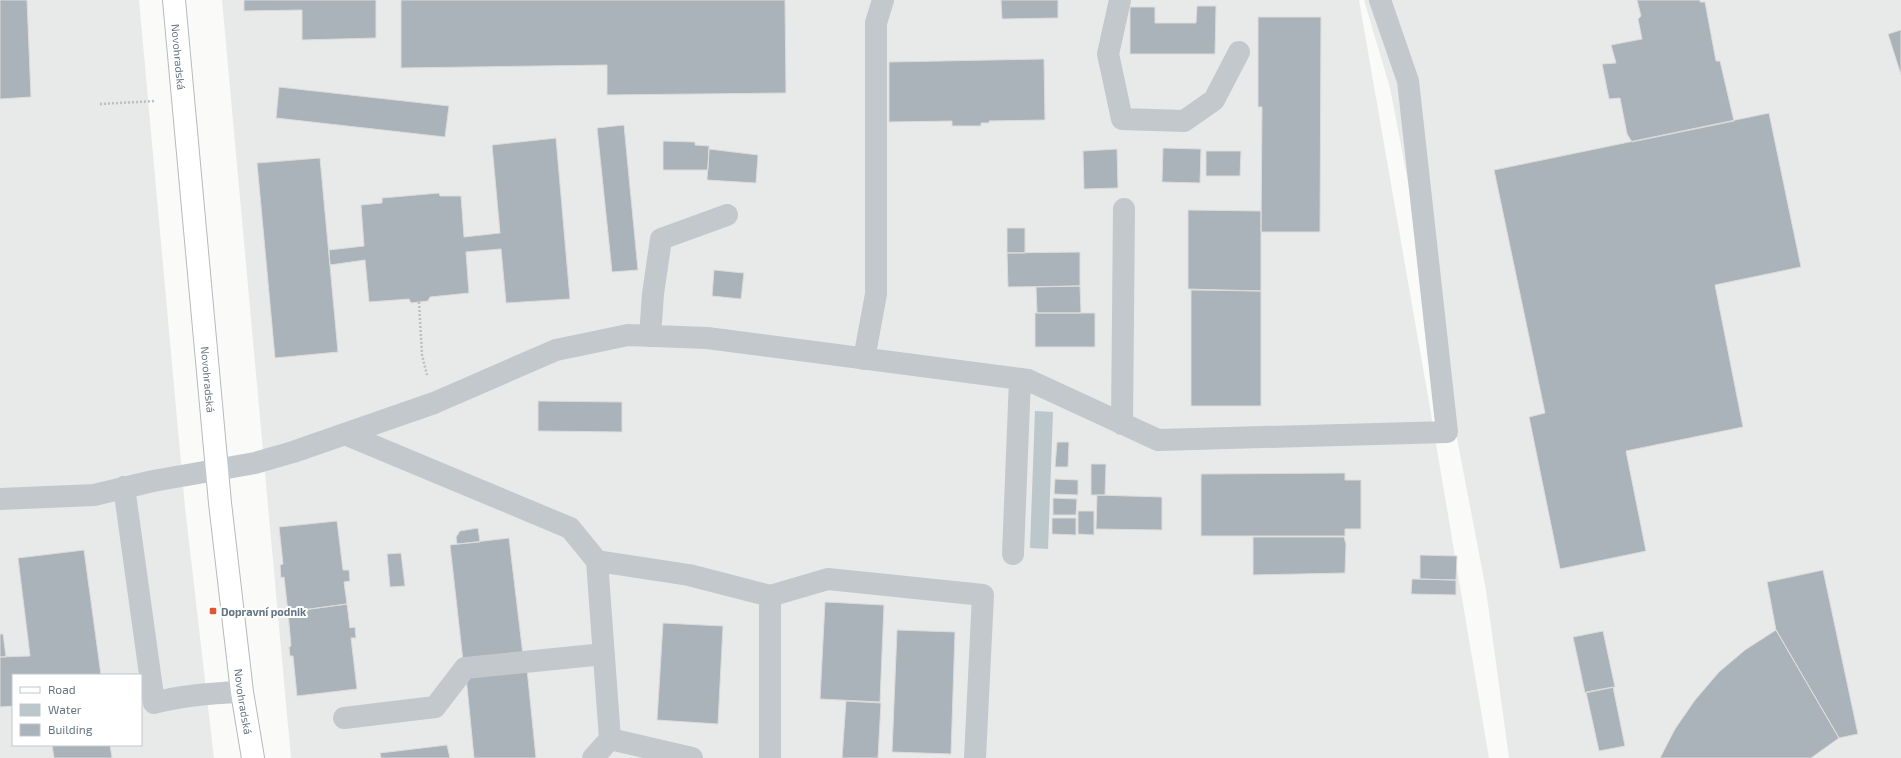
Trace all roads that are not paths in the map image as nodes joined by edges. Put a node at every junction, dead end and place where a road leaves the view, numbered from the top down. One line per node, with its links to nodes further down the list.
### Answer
1 (174, 0): 13 (main road, Novohradská)
2 (883, 0): 9 (lane)
3 (1120, 0): 5 (lane)
4 (1380, 0): 11 (lane)
5 (1239, 52)
6 (1124, 209): 11 (lane)
7 (727, 215): 8 (lane)
8 (650, 336): 9 (lane); 12 (lane)
9 (864, 359): 10 (lane)
10 (1020, 379): 11 (lane); 16 (lane)
11 (1122, 424)
12 (345, 434): 13 (lane); 17 (lane)
13 (217, 470): 14 (lane); 20 (main road, Novohradská)
14 (124, 487): 15 (lane); 20 (lane)
15 (0, 499)
16 (1013, 554)
17 (597, 561): 18 (lane); 19 (lane)
18 (770, 596): 26 (lane); 27 (lane)
19 (604, 654): 21 (lane); 22 (lane)
20 (242, 692): 23 (main road, Novohradská)
21 (344, 718)
22 (610, 739): 24 (lane); 25 (lane)
23 (253, 758)
24 (593, 758)
25 (692, 758)
26 (770, 758)
27 (976, 758)

